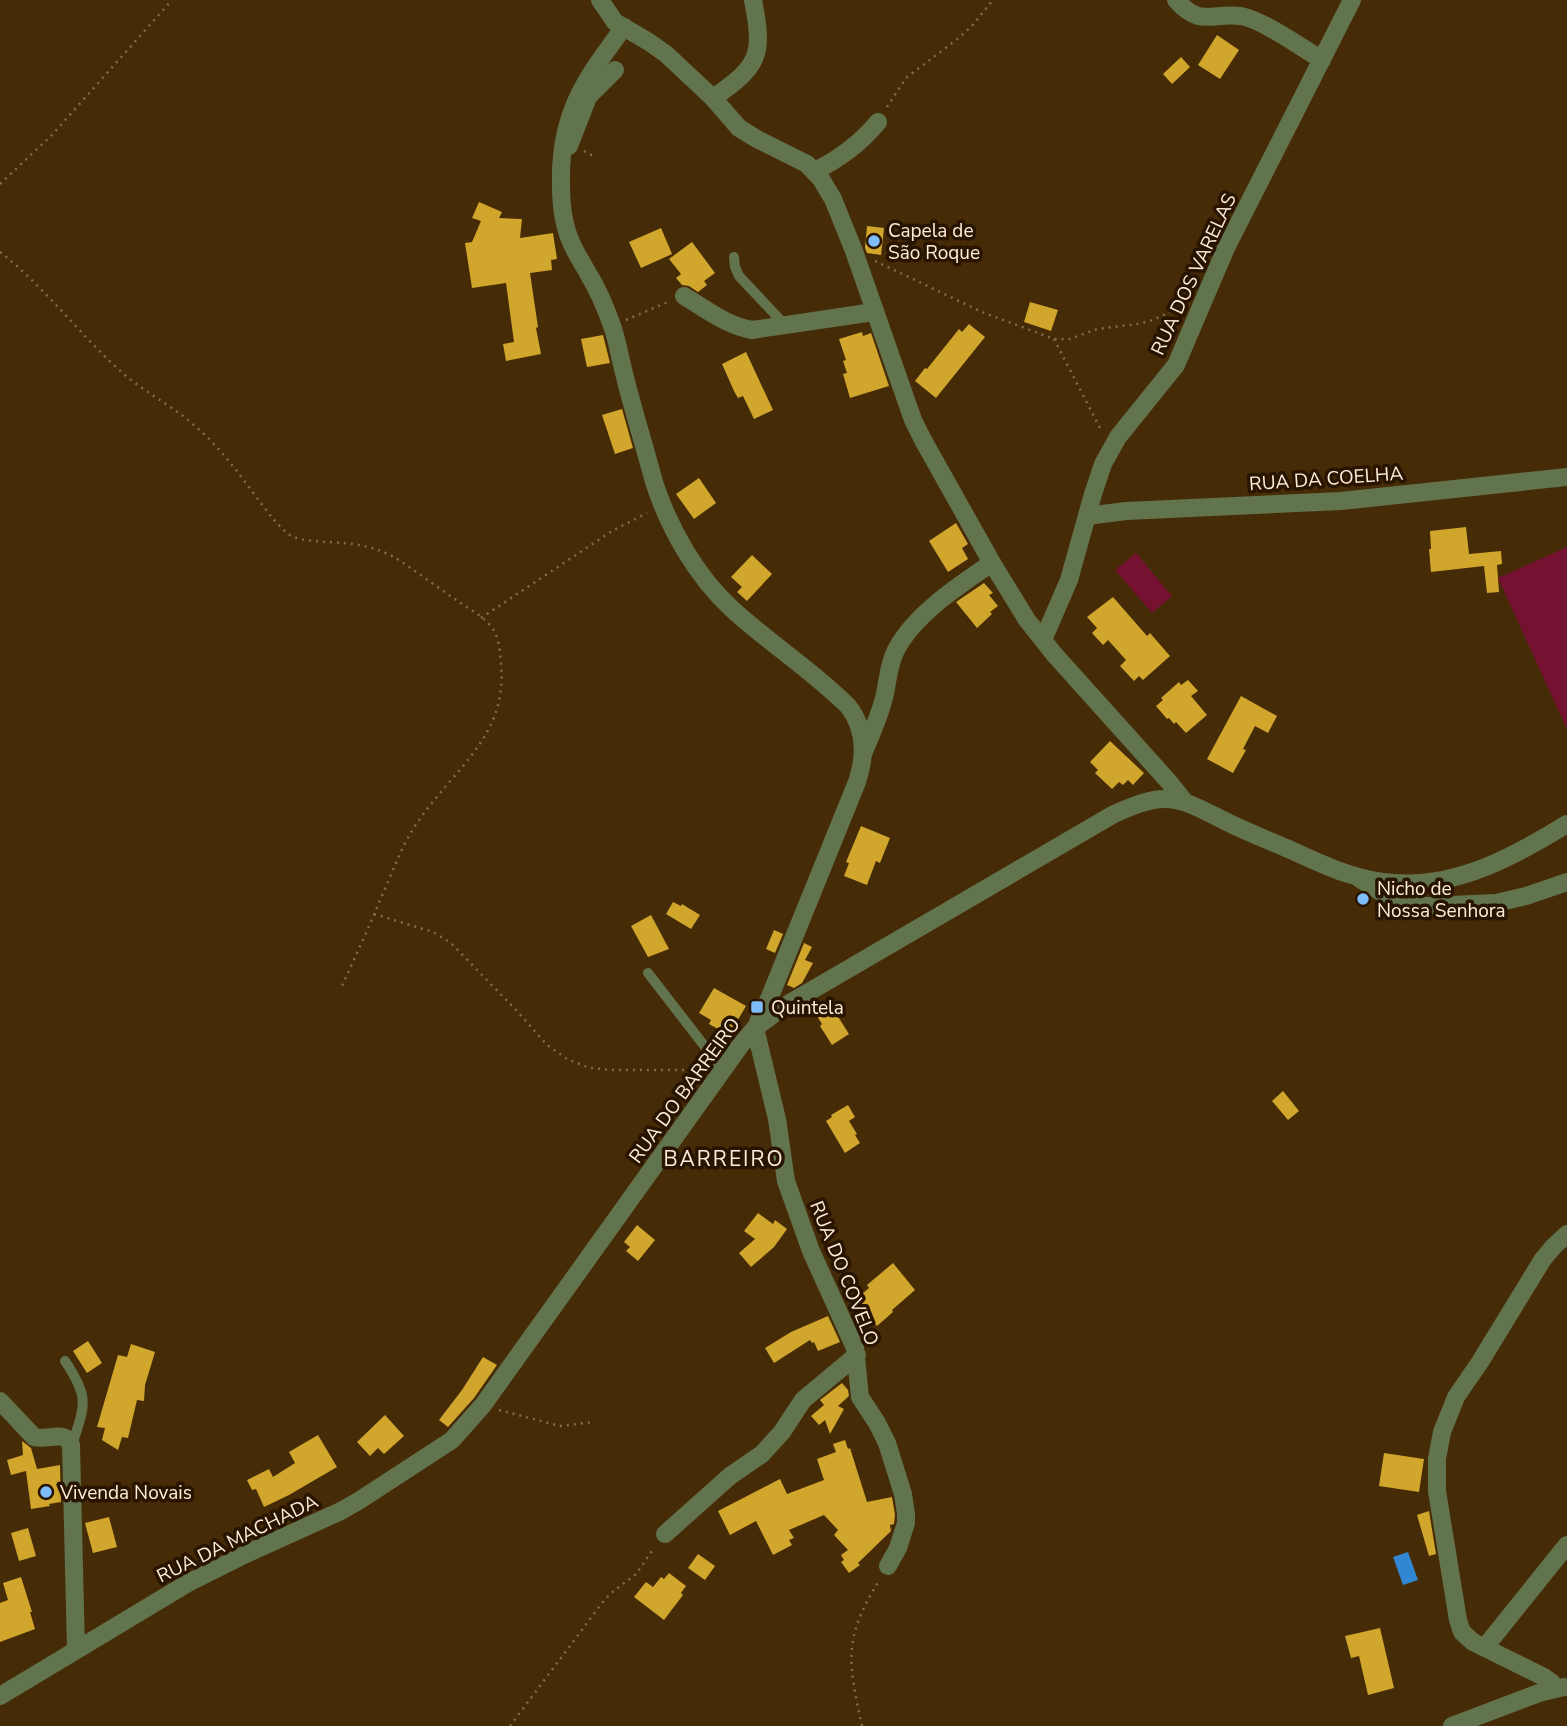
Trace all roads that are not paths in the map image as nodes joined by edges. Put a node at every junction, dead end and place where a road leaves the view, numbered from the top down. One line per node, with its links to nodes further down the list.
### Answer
1 (600, 0): 5 (street)
2 (753, 0): 8 (street)
3 (1176, 0): 6 (street)
4 (1352, 0): 6 (street, RUA DOS VARELAS)
5 (624, 27): 8 (street); 11 (street)
6 (1322, 60): 17 (street, RUA DOS VARELAS)
7 (615, 70): 11 (street)
8 (713, 98): 10 (street)
9 (878, 122): 10 (street)
10 (814, 171): 14 (street)
11 (561, 181): 20 (street)
12 (734, 257): 15 (lane)
13 (684, 296): 15 (street)
14 (874, 312): 15 (street); 18 (street)
15 (785, 325)
16 (1567, 477): 17 (street, RUA DA COELHA)
17 (1087, 516): 19 (street, RUA DOS VARELAS)
18 (992, 563): 19 (street); 20 (street)
19 (1043, 640): 21 (street)
20 (863, 754): 26 (street)
21 (1185, 802): 23 (street); 26 (street, RUA DO BARREIRO)
22 (1567, 824): 23 (street)
23 (1358, 878): 24 (street)
24 (1567, 882)
25 (648, 973): 27 (lane)
26 (755, 1028): 27 (street, RUA DO BARREIRO); 29 (street, RUA DO COVELO)
27 (723, 1070): 32 (street, RUA DO BARREIRO)
28 (1567, 1234): 37 (street)
29 (857, 1355): 34 (street); 36 (street, RUA DO COVELO)
30 (65, 1361): 33 (lane)
31 (0, 1401): 33 (street)
32 (483, 1405): 38 (street, RUA DA MACHADA)
33 (71, 1446): 38 (street)
34 (665, 1534)
35 (1567, 1545): 37 (street)
36 (888, 1566)
37 (1485, 1647): 39 (street)
38 (76, 1649): 40 (street, RUA DA MACHADA)
39 (1561, 1687): 41 (street)
40 (0, 1696)
41 (1452, 1726)

